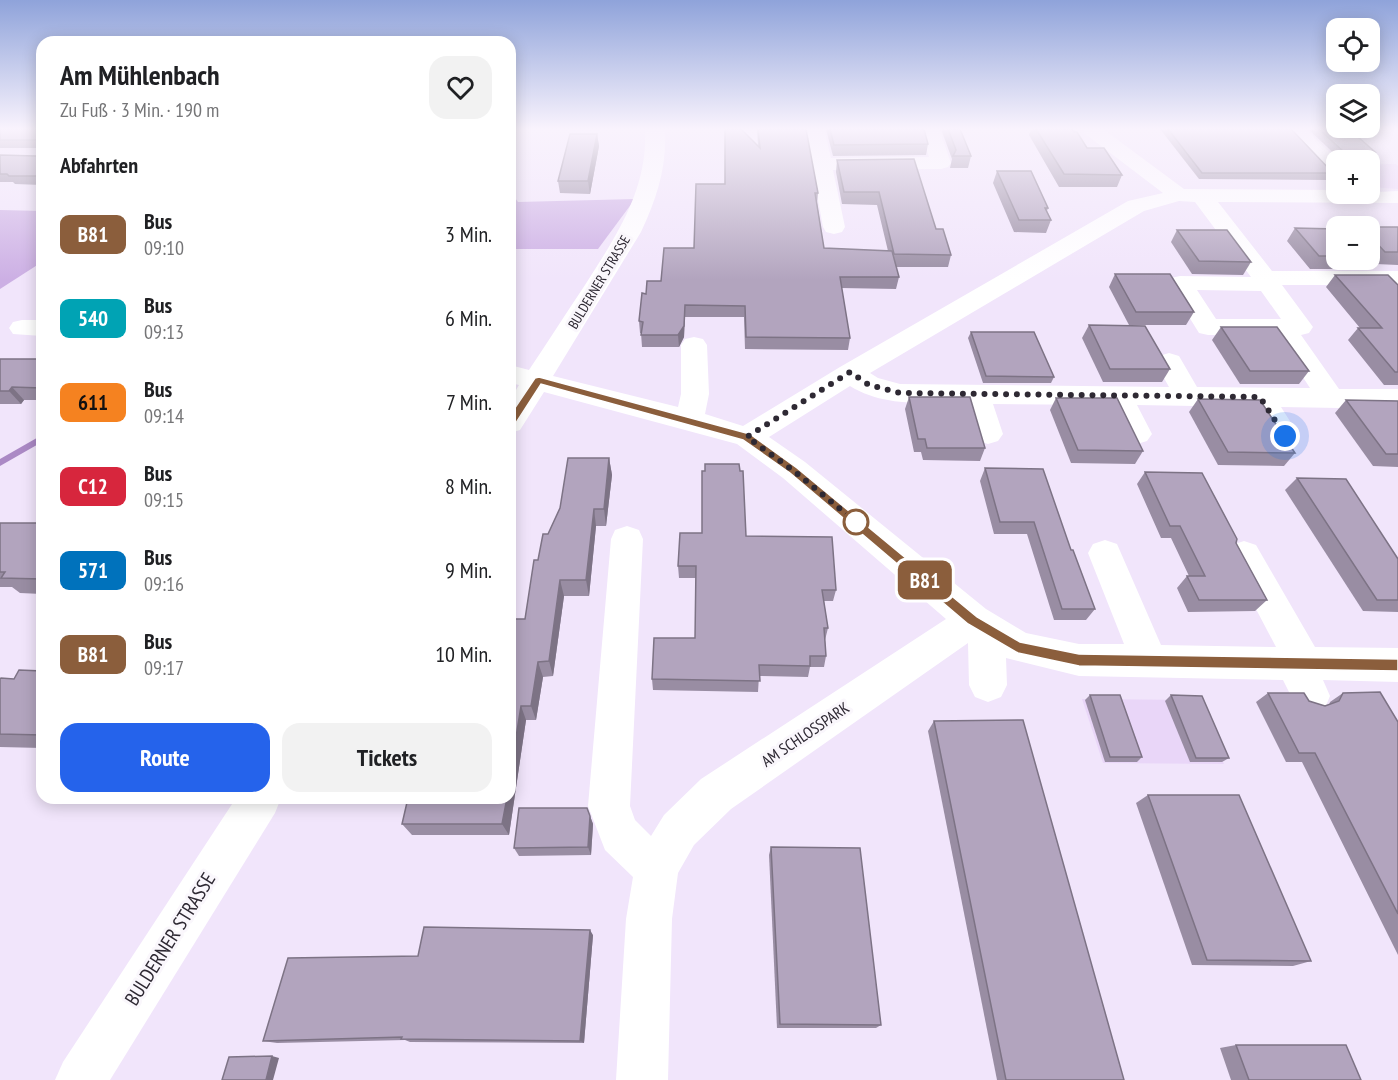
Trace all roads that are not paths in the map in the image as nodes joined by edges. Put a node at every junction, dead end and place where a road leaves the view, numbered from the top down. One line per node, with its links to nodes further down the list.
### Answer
1 (652, 179): 16 (street, BULDERNER STRASSE)
2 (825, 179): 8 (street)
3 (1167, 179): 4 (street)
4 (1191, 195): 5 (street); 9 (street); 14 (street)
5 (1326, 195)
6 (1380, 196): 7 (street)
7 (1398, 197)
8 (834, 227)
9 (1267, 281): 10 (street); 11 (street); 11 (street)
10 (1393, 283)
11 (1283, 327): 21 (street)
12 (694, 345): 24 (street)
13 (1169, 362): 19 (street)
14 (850, 372): 17 (street); 28 (street)
15 (516, 375): 16 (street)
16 (539, 381): 23 (street, BULDERNER STRASSE); 24 (street)
17 (976, 393): 18 (street); 25 (street)
18 (1118, 395): 19 (street); 26 (street)
19 (1188, 396): 20 (street)
20 (1260, 397): 21 (street); 27 (street)
21 (1331, 398): 22 (street)
22 (1398, 399)
23 (516, 414)
24 (689, 420): 28 (street)
25 (988, 434)
26 (1137, 434)
27 (1285, 436)
28 (747, 437): 32 (street)
29 (627, 539): 38 (street)
30 (1105, 553): 33 (street)
31 (1244, 554): 35 (street)
32 (979, 624): 33 (street); 36 (street); 38 (street, AM SCHLOSSPARK)
33 (1149, 660): 35 (street)
34 (1398, 665): 35 (street)
35 (1303, 674)
36 (988, 685)
37 (256, 804): 39 (street, BULDERNER STRASSE)
38 (657, 867): 40 (street, AM SCHLOSSPARK)
39 (81, 1080)
40 (642, 1080)

